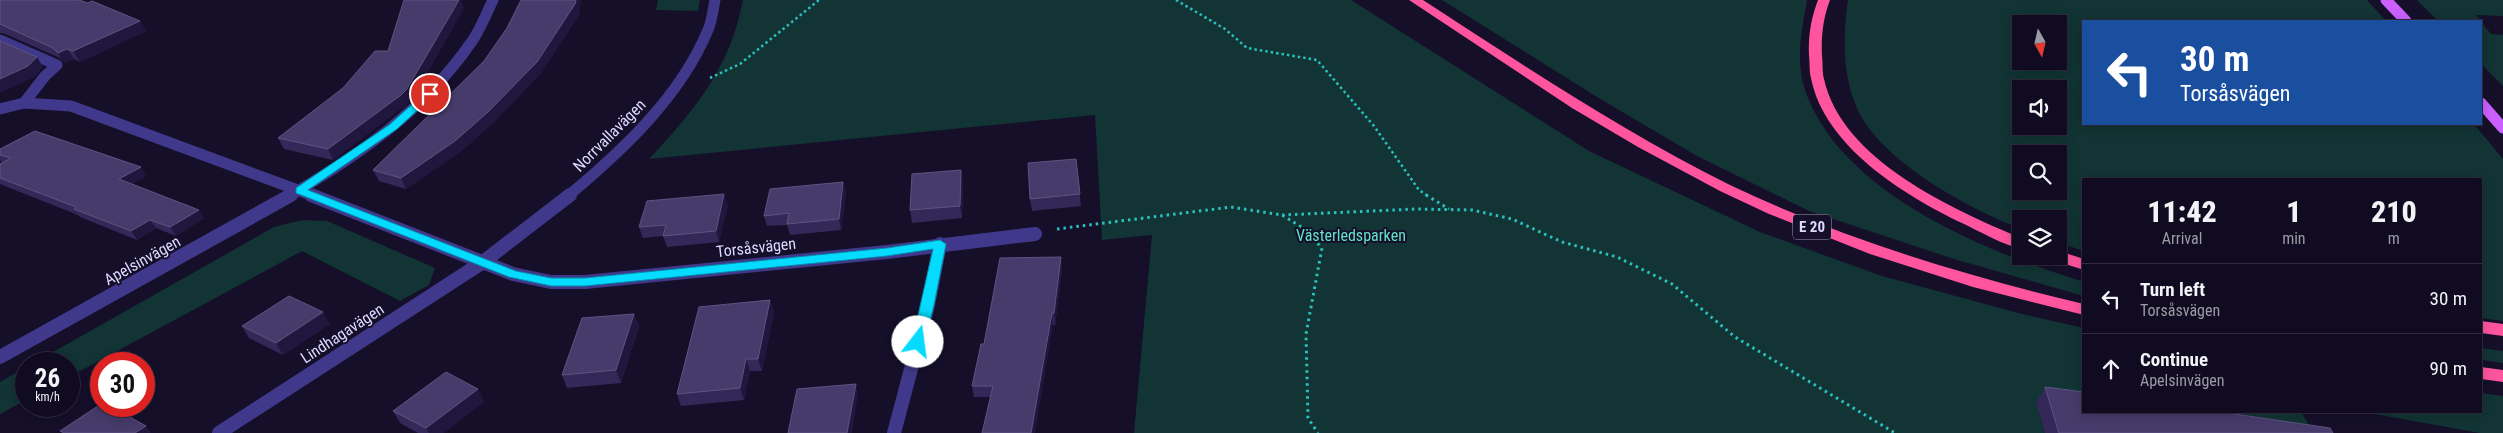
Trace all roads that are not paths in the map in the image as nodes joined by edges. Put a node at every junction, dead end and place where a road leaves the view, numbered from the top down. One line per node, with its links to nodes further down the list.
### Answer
1 (493, 0): 13 (street, Apelsinvägen)
2 (715, 0): 18 (street, Norrvallavägen)
3 (1415, 0): 20 (highway, E 20)
4 (1824, 0): 15 (highway)
5 (2386, 0): 6 (main road)
6 (2405, 20)
7 (0, 40): 8 (street)
8 (24, 103): 10 (street); 13 (street)
9 (2482, 104): 11 (main road)
10 (0, 108)
11 (2498, 117): 12 (main road)
12 (2503, 128)
13 (300, 190): 18 (street); 23 (street, Apelsinvägen)
14 (1035, 234): 16 (street, Torsåsvägen)
15 (2012, 240)
16 (940, 244): 18 (street, Torsåsvägen); 27 (street)
17 (2067, 259): 19 (highway)
18 (483, 262): 26 (street, Lindhagavägen)
19 (2082, 264)
20 (2082, 310)
21 (2482, 327): 22 (highway)
22 (2503, 330)
23 (0, 357)
24 (2482, 373): 25 (highway)
25 (2503, 376)
26 (219, 433)
27 (894, 433)

